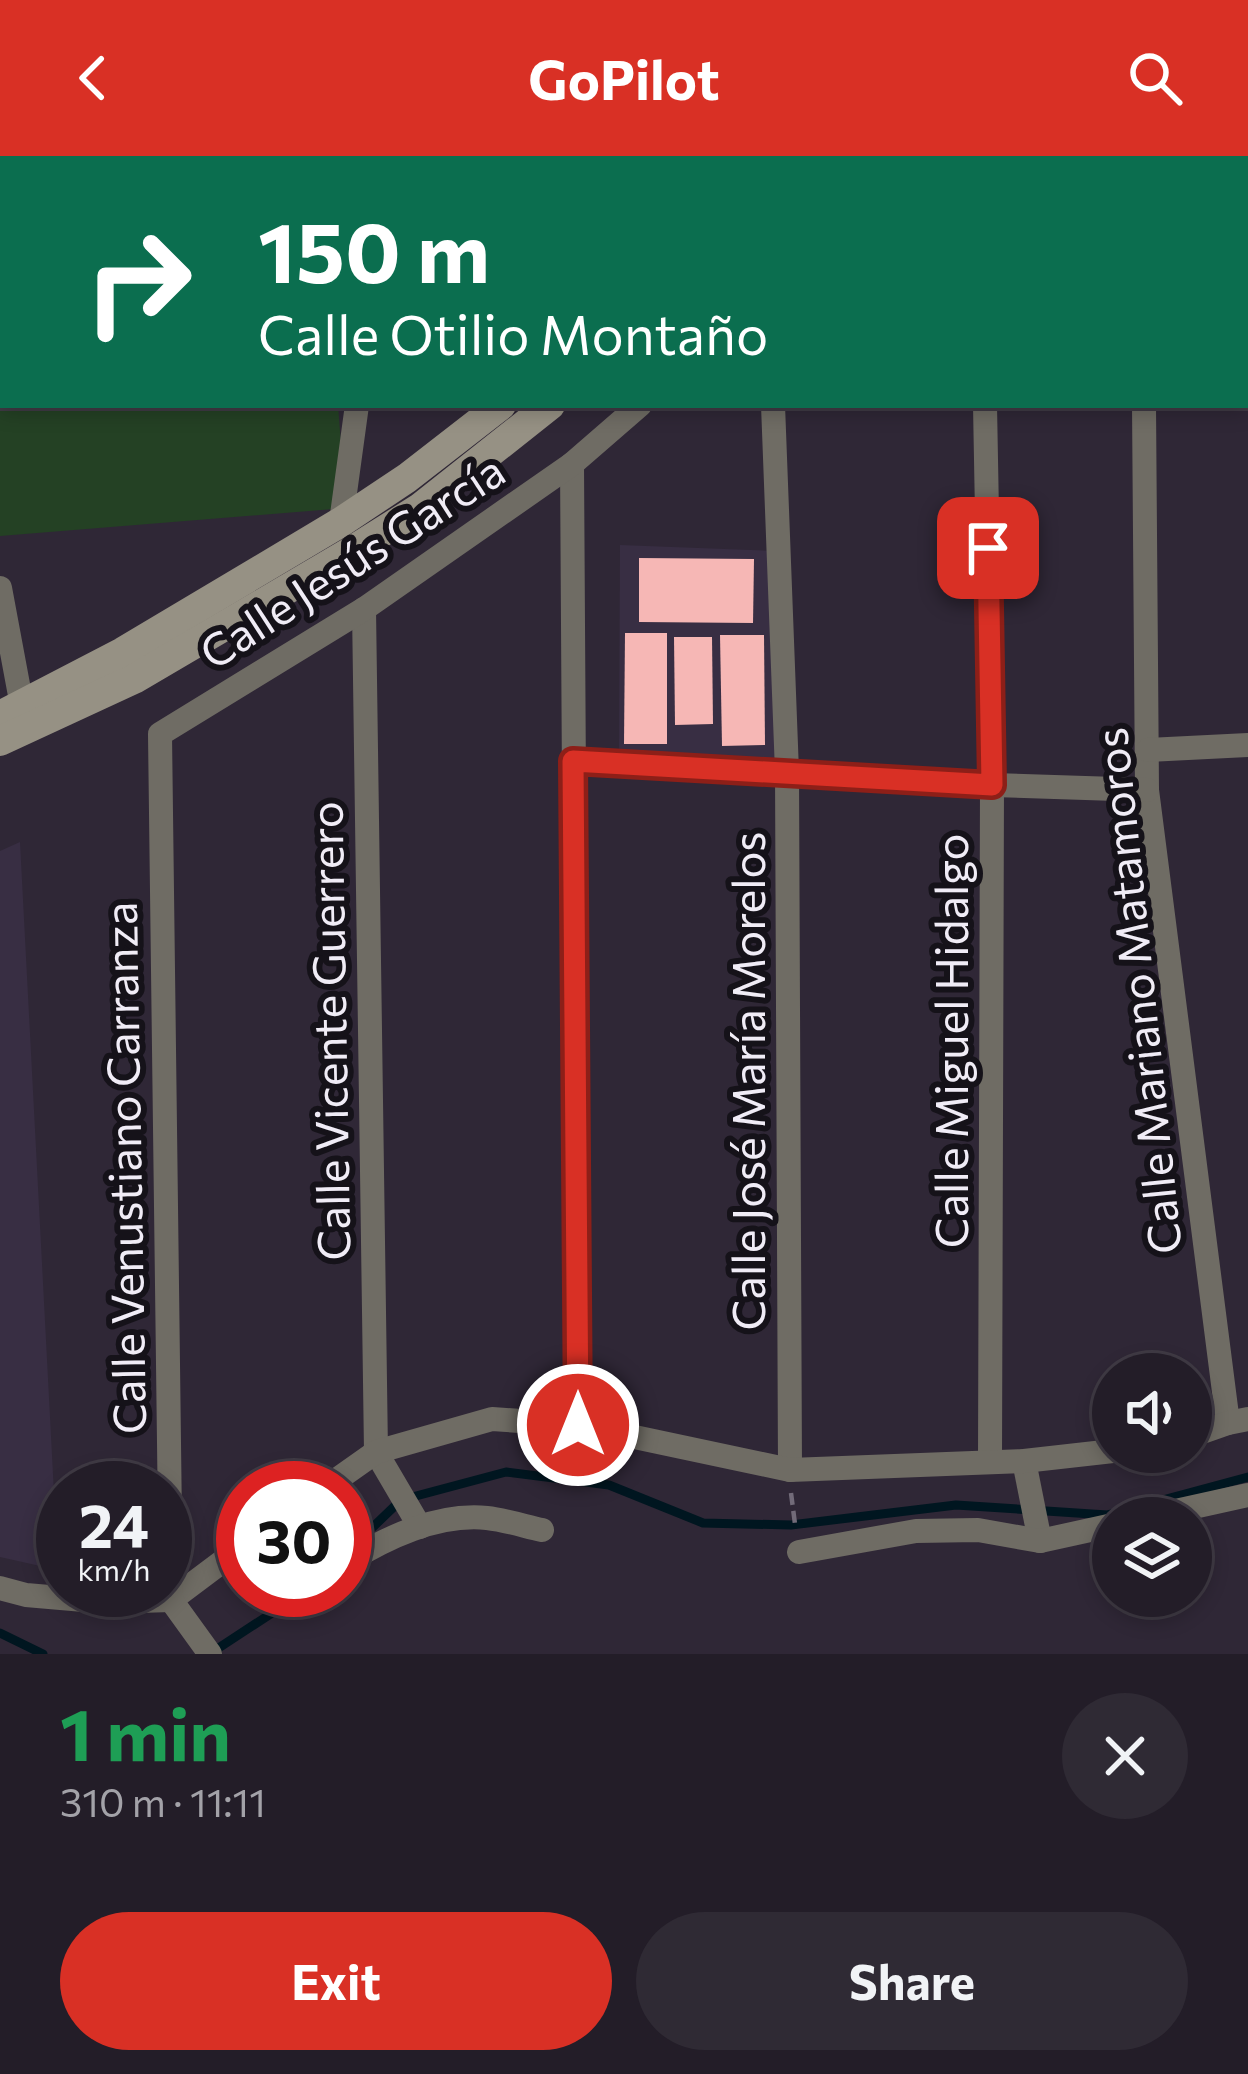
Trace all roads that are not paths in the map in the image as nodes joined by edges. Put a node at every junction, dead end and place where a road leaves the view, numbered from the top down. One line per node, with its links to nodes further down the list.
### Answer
1 (357, 408): 9 (street)
2 (497, 408): 9 (main road)
3 (546, 408): 14 (main road)
4 (637, 408): 8 (street, Calle Jesús García)
5 (773, 408): 18 (street, Calle José María Morelos)
6 (985, 408): 19 (street, Calle Miguel Hidalgo)
7 (1144, 408): 16 (street, Calle Mariano Matamoros)
8 (572, 464): 11 (street, Calle Jesús García); 17 (street)
9 (341, 523): 12 (main road)
10 (0, 588): 12 (street)
11 (364, 609): 13 (street, Calle Jesús García); 24 (street, Calle Vicente Guerrero)
12 (11, 711)
13 (160, 734): 26 (street, Calle Venustiano Carranza)
14 (0, 740)
15 (1248, 745): 16 (street)
16 (1148, 750): 20 (street, Calle Mariano Matamoros)
17 (573, 761): 18 (street); 21 (street)
18 (787, 772): 19 (street); 29 (street, Calle José María Morelos)
19 (992, 785): 20 (street); 28 (street, Calle Miguel Hidalgo)
20 (1147, 790): 22 (street, Calle Mariano Matamoros)
21 (578, 1425): 24 (street); 29 (street)
22 (1242, 1426): 23 (street)
23 (1212, 1432)
24 (376, 1452): 27 (street); 33 (street)
25 (1092, 1456): 30 (street)
26 (169, 1461)
27 (363, 1461)
28 (990, 1462): 29 (street); 30 (street)
29 (790, 1470)
30 (1026, 1471): 36 (street)
31 (1248, 1495): 32 (street)
32 (1212, 1503)
33 (417, 1522): 35 (street); 37 (street)
34 (1092, 1529): 36 (street)
35 (542, 1530)
36 (1040, 1539): 38 (street)
37 (372, 1546)
38 (799, 1552)
39 (0, 1588): 40 (street)
40 (36, 1596)
41 (183, 1617): 42 (street)
42 (204, 1646)

